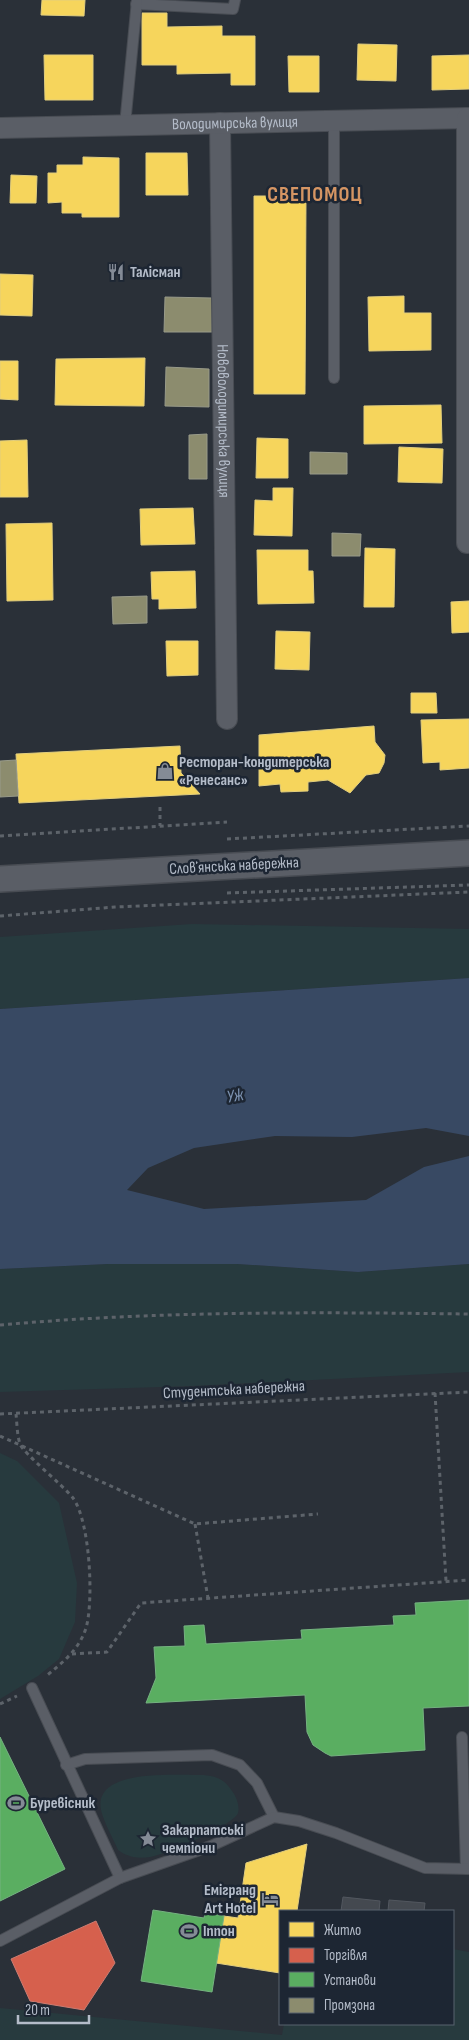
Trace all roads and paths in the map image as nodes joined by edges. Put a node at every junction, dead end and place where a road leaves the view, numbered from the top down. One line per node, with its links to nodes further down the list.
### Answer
1 (235, 0): 2 (lane)
2 (136, 2): 6 (lane)
3 (468, 118): 4 (street, Володимирська вулиця); 9 (street)
4 (334, 121): 5 (street, Володимирська вулиця); 8 (lane)
5 (220, 123): 6 (street, Володимирська вулиця); 10 (street, Нововолодимирська вулиця)
6 (125, 125): 7 (street, Володимирська вулиця)
7 (0, 128)
8 (334, 378)
9 (467, 543)
10 (227, 719)
11 (160, 807): 13 (path)
12 (227, 822): 13 (path)
13 (160, 826): 15 (path)
14 (469, 826): 16 (path)
15 (0, 836)
16 (227, 839)
17 (469, 853): 18 (street, Словʼянська набережна)
18 (0, 879)
19 (469, 885): 21 (path)
20 (469, 892): 22 (path)
21 (223, 893)
22 (0, 916)
23 (469, 1314): 24 (path)
24 (0, 1325)
25 (469, 1392): 26 (path, Студентська набережна)
26 (435, 1393): 28 (path, Студентська набережна); 34 (path)
27 (0, 1414): 28 (path, Студентська набережна)
28 (16, 1414): 30 (path)
29 (0, 1436): 30 (path)
30 (20, 1445): 32 (path); 35 (path)
31 (318, 1514): 32 (path)
32 (195, 1524): 35 (path)
33 (469, 1580): 34 (path)
34 (446, 1581): 35 (path)
35 (208, 1598)
36 (32, 1688): 38 (lane)
37 (462, 1737): 40 (lane)
38 (66, 1765): 39 (lane); 41 (lane)
39 (274, 1817): 40 (lane); 41 (lane)
40 (468, 1869)
41 (120, 1878): 42 (lane)
42 (0, 1941)

